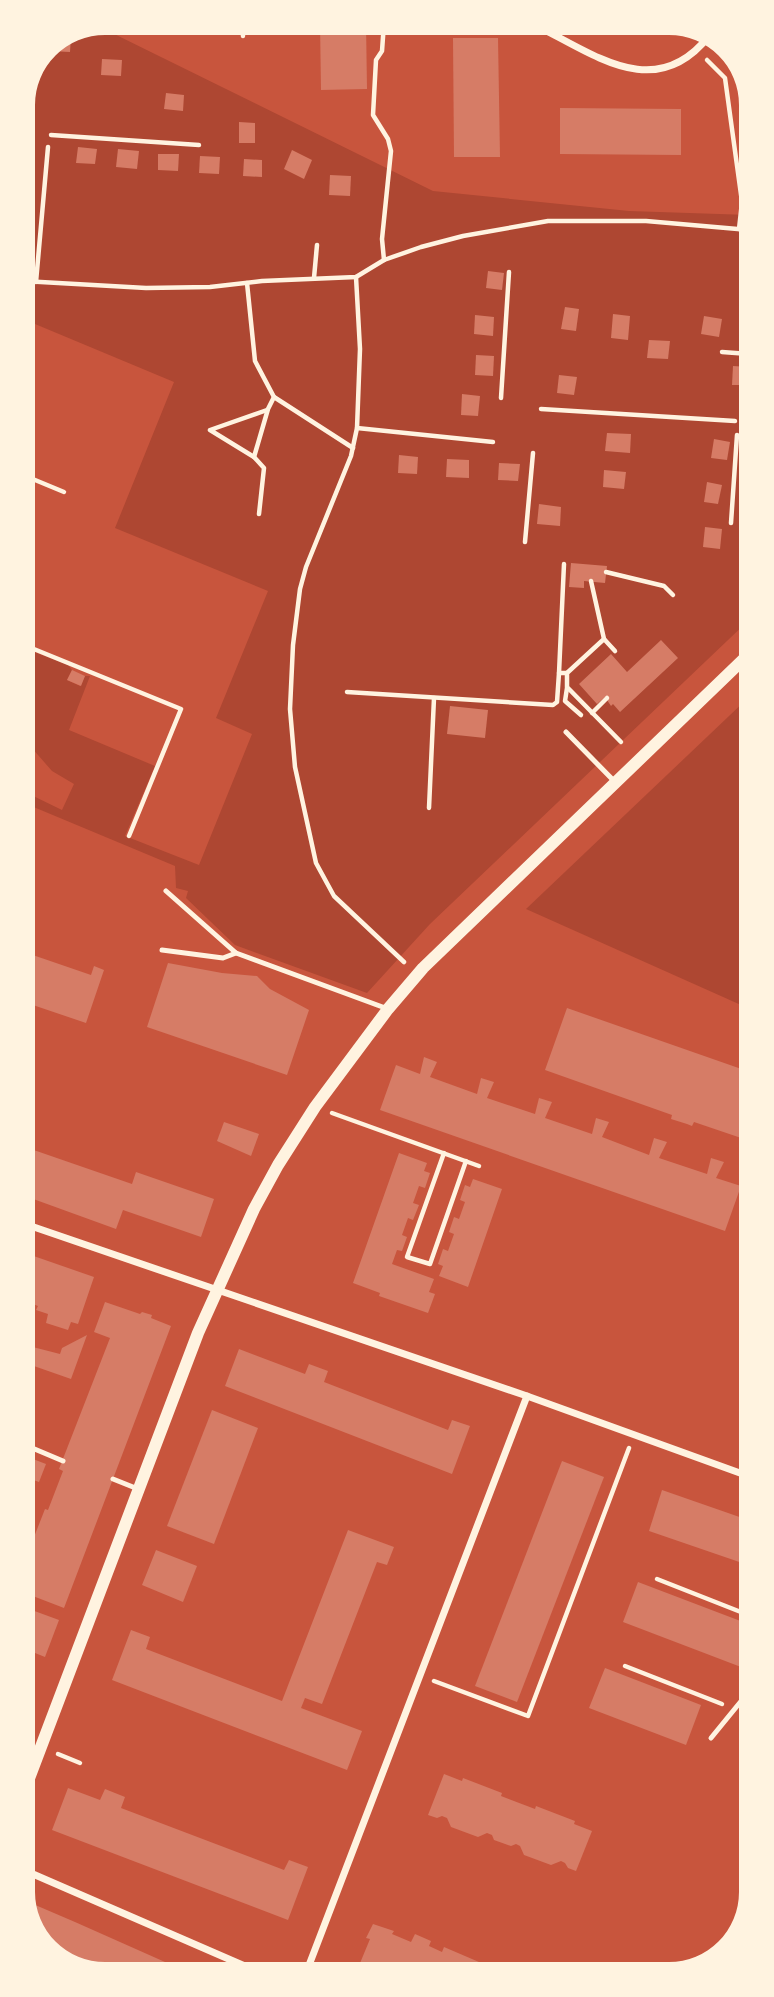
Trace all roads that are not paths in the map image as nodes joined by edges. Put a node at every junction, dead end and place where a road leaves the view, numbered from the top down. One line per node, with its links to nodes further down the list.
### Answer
1 (554, 35): 2 (street)
2 (703, 44)
3 (739, 664): 5 (street)
4 (566, 732): 5 (lane)
5 (615, 783): 9 (street)
6 (166, 891): 8 (lane)
7 (162, 950): 8 (lane)
8 (236, 953): 9 (lane)
9 (388, 1009): 11 (street)
10 (35, 1227): 11 (street)
11 (217, 1289): 12 (street); 17 (street)
12 (527, 1396): 15 (street); 23 (street)
13 (35, 1449): 14 (lane)
14 (63, 1461)
15 (739, 1472)
16 (113, 1479): 17 (lane)
17 (138, 1489): 20 (street)
18 (739, 1704): 19 (lane)
19 (711, 1738)
20 (35, 1765)
21 (35, 1875): 22 (street)
22 (236, 1962)
23 (310, 1962)

